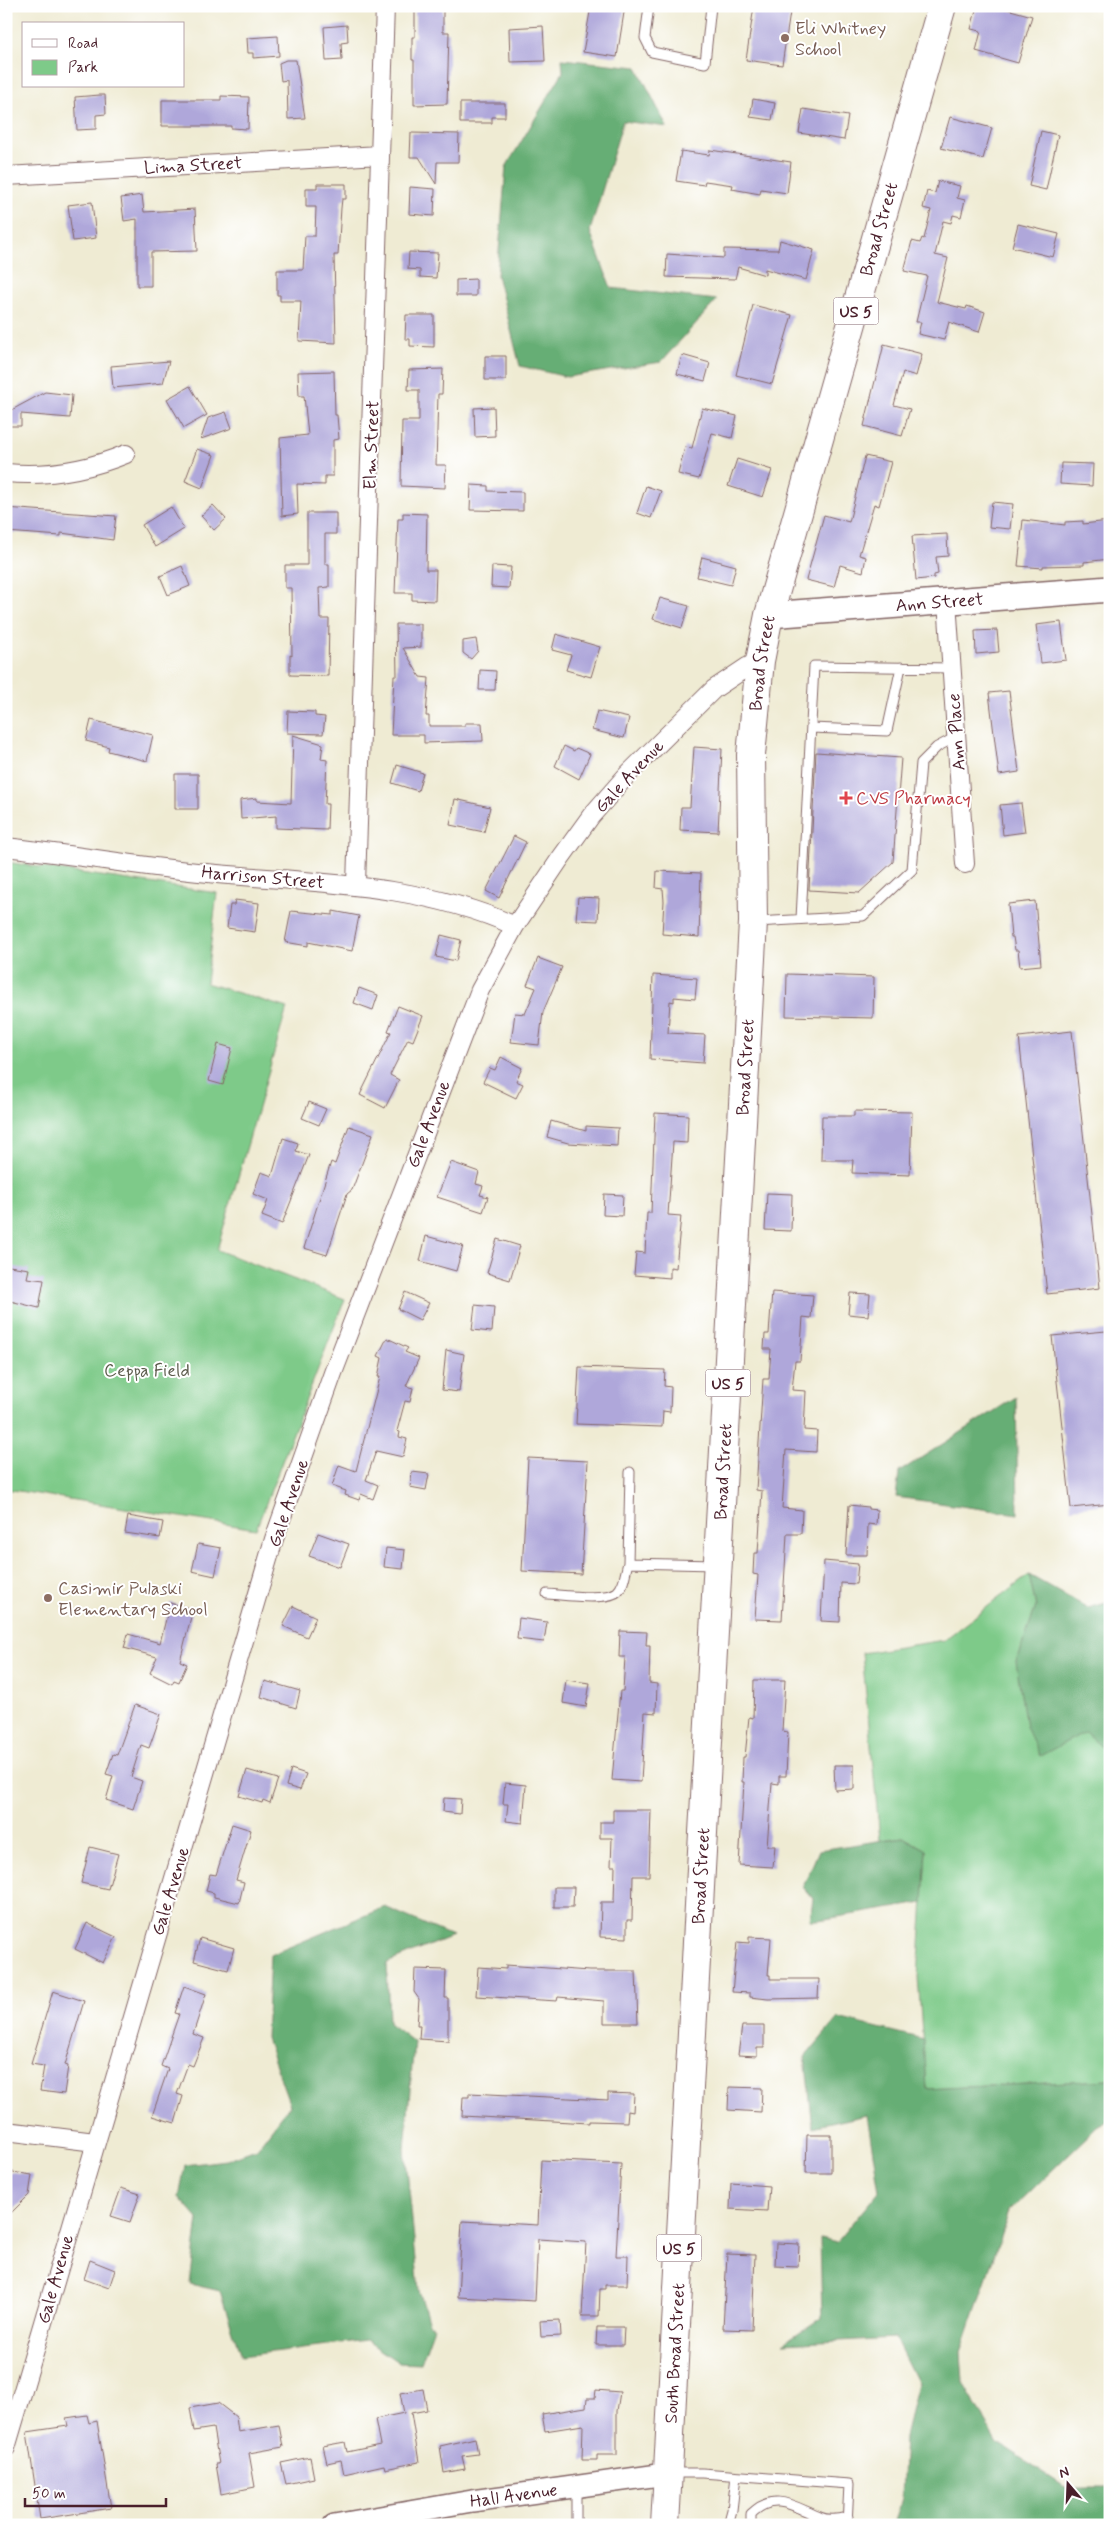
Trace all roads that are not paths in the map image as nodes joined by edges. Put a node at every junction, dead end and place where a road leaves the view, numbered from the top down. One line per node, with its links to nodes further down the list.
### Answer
1 (385, 6): 5 (street, Elm Street)
2 (649, 6): 3 (lane)
3 (710, 6)
4 (942, 6): 11 (main road, Broad Street / US 5)
5 (380, 155): 6 (street, Lima Street); 19 (street, Elm Street)
6 (6, 176)
7 (126, 454): 8 (street)
8 (6, 473)
9 (1110, 589): 10 (main road, Ann Street)
10 (947, 601): 11 (main road, Ann Street); 14 (street, Ann Place)
11 (769, 615): 12 (main road, Broad Street / US 5)
12 (760, 661): 21 (main road, Broad Street / US 5); 22 (street, Gale Avenue)
13 (901, 668): 14 (lane); 15 (lane); 15 (lane)
14 (952, 668): 16 (street, Ann Place)
15 (811, 728): 20 (lane)
16 (956, 737): 18 (street, Ann Place); 20 (lane)
17 (6, 847): 19 (street, Harrison Street)
18 (965, 864)
19 (356, 884): 22 (street, Harrison Street)
20 (801, 920): 21 (lane)
21 (753, 922): 25 (main road, Broad Street / US 5)
22 (515, 926): 28 (street, Gale Avenue)
23 (630, 1472): 24 (lane)
24 (628, 1563): 25 (lane); 26 (lane)
25 (718, 1566): 29 (main road, Broad Street / US 5)
26 (548, 1594)
27 (6, 2131): 28 (street)
28 (95, 2142): 30 (street, Gale Avenue)
29 (687, 2152): 31 (main road, South Broad Street / US 5)
30 (6, 2448)
31 (666, 2474): 32 (lane); 33 (street, Hall Avenue); 37 (main road, South Broad Street / US 5)
32 (736, 2476): 34 (lane); 38 (lane)
33 (576, 2486): 35 (street, Hall Avenue); 36 (lane)
34 (848, 2521): 39 (lane)
35 (334, 2525)
36 (576, 2525)
37 (665, 2525)
38 (728, 2525)
39 (751, 2525)

